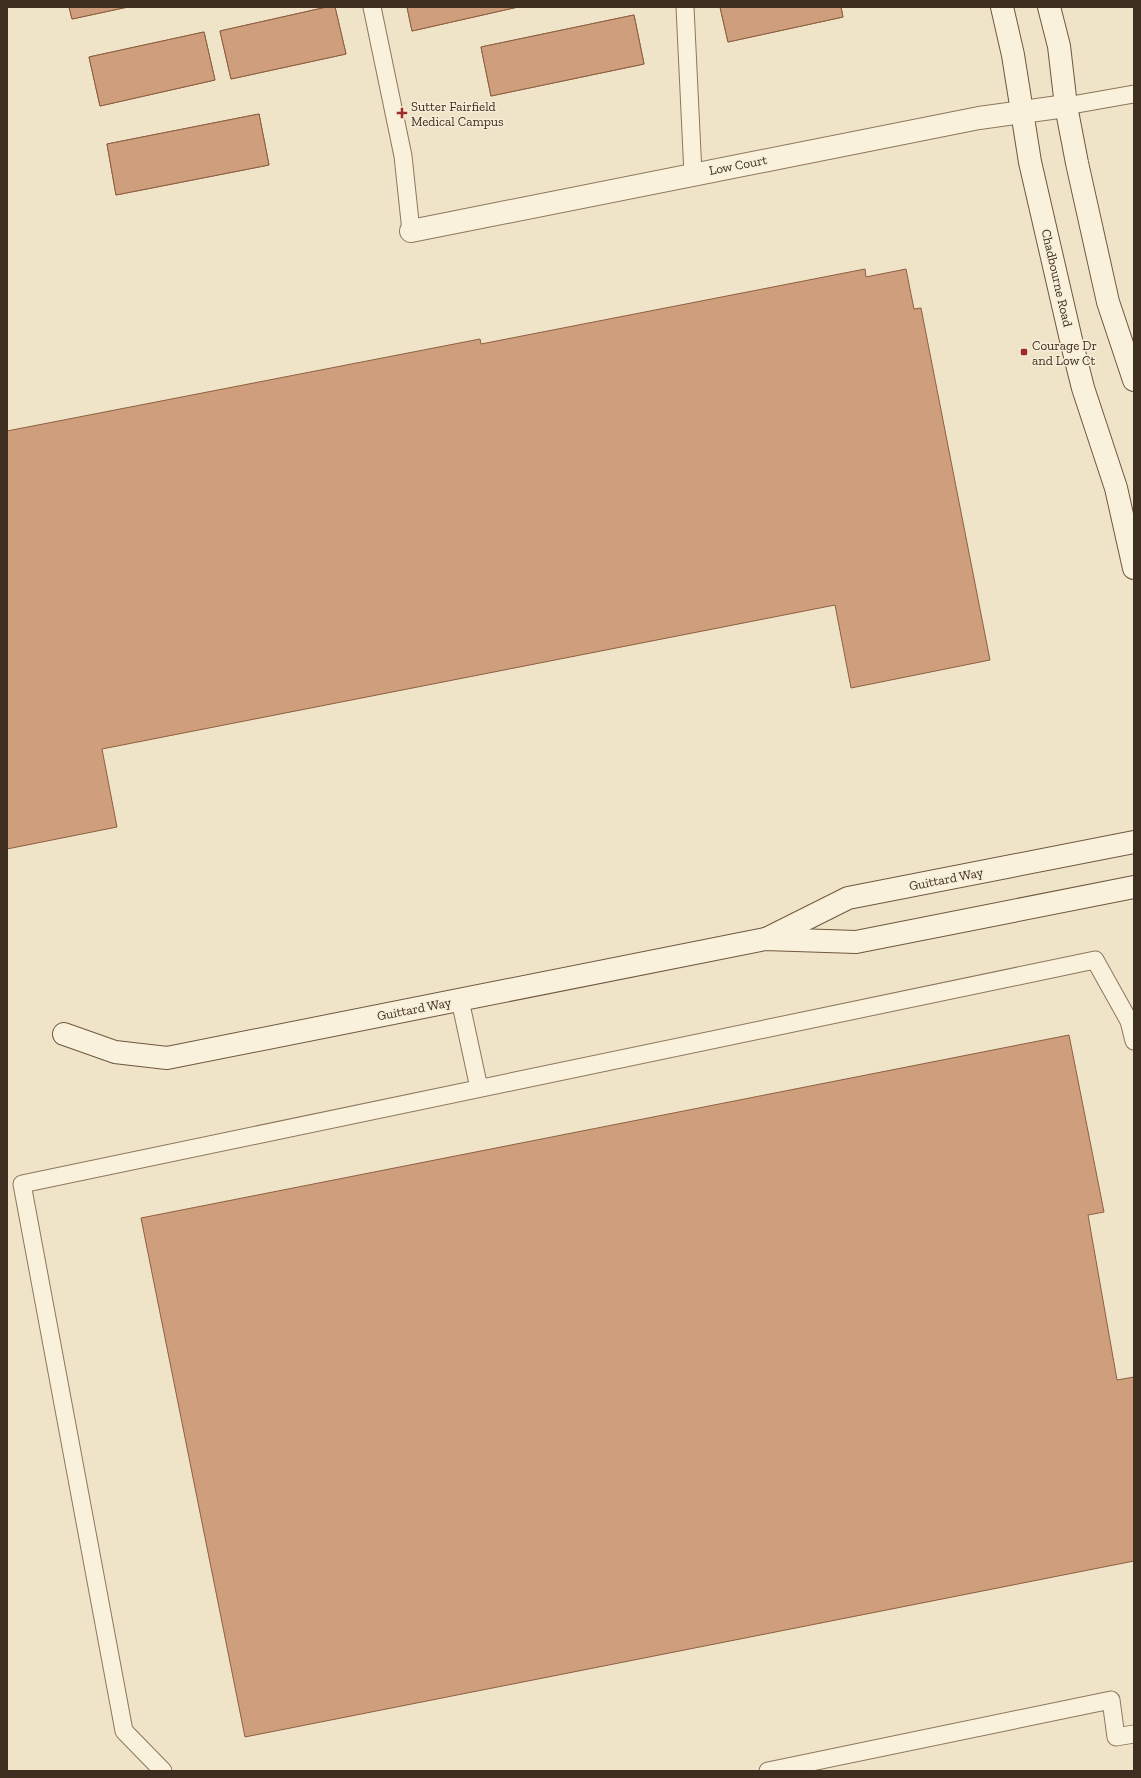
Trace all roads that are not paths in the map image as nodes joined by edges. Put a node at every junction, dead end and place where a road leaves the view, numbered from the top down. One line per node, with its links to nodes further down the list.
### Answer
1 (372, 7): 9 (lane)
2 (685, 7): 8 (lane)
3 (1002, 7): 7 (street, Chadbourne Road)
4 (1049, 7): 6 (street)
5 (1134, 94): 6 (lane)
6 (1066, 106): 7 (street, Low Court); 10 (street)
7 (1022, 112): 8 (street, Low Court); 11 (street, Chadbourne Road)
8 (693, 174): 9 (street, Low Court)
9 (411, 231)
10 (1134, 380)
11 (1134, 568)
12 (1134, 842): 14 (street, Guittard Way)
13 (1134, 887): 14 (street, Guittard Way)
14 (765, 939): 15 (street, Guittard Way)
15 (460, 1000): 16 (street, Guittard Way); 18 (lane)
16 (64, 1034)
17 (1134, 1041): 18 (lane)
18 (479, 1088): 20 (lane)
19 (1134, 1734): 21 (lane)
20 (163, 1771)
21 (768, 1771)

